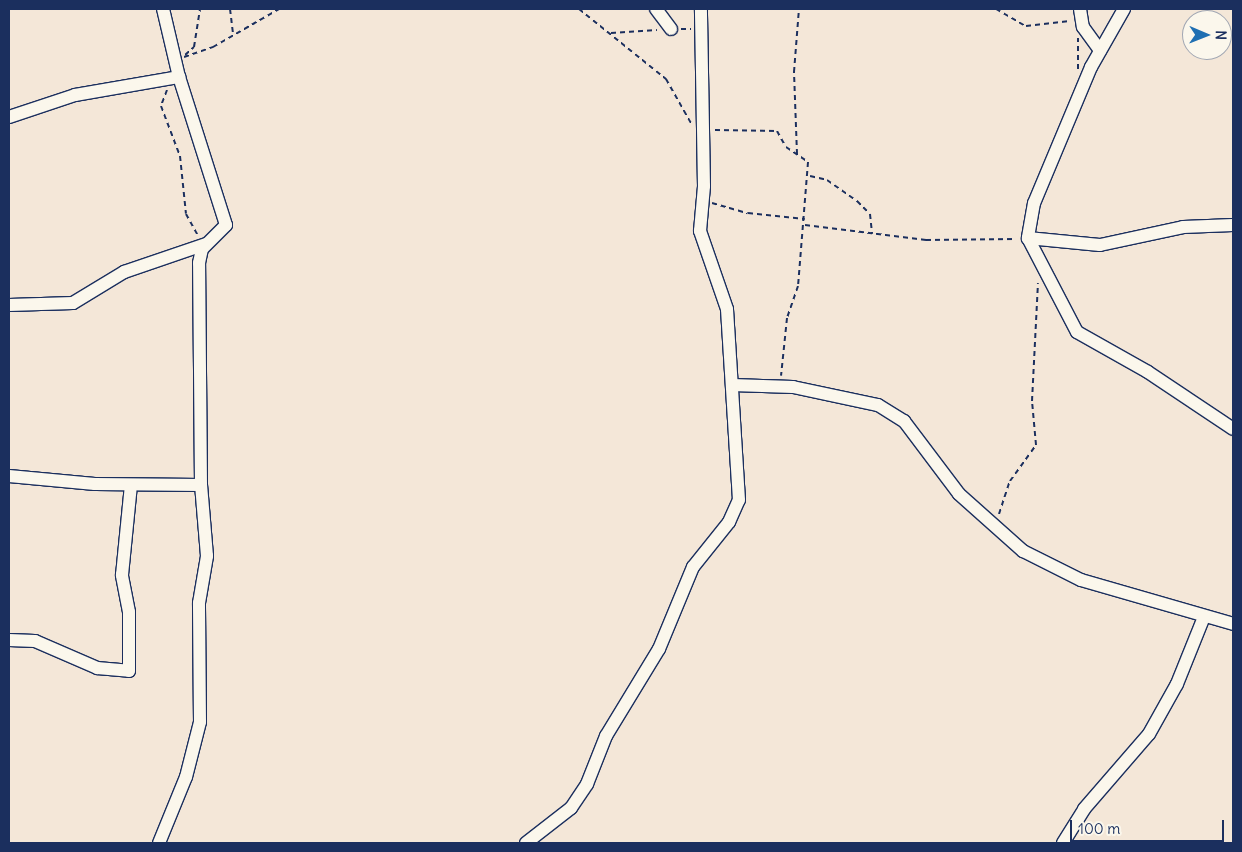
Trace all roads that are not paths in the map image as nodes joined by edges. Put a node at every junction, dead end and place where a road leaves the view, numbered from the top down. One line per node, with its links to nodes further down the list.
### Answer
1 (163, 9): 8 (street)
2 (656, 9): 6 (street)
3 (701, 9): 14 (street)
4 (1080, 9): 7 (street)
5 (1124, 9): 7 (street)
6 (671, 28)
7 (1100, 50): 11 (street)
8 (175, 78): 9 (street); 12 (street)
9 (9, 117)
10 (1233, 225): 11 (street)
11 (1028, 238): 15 (street)
12 (204, 244): 13 (street); 18 (street)
13 (9, 305)
14 (732, 385): 19 (street); 23 (street)
15 (1233, 429)
16 (9, 476): 17 (street)
17 (132, 485): 18 (street); 21 (street)
18 (201, 485): 22 (street)
19 (1204, 617): 20 (street); 24 (street)
20 (1233, 624)
21 (9, 640)
22 (159, 843)
23 (526, 843)
24 (1063, 843)

